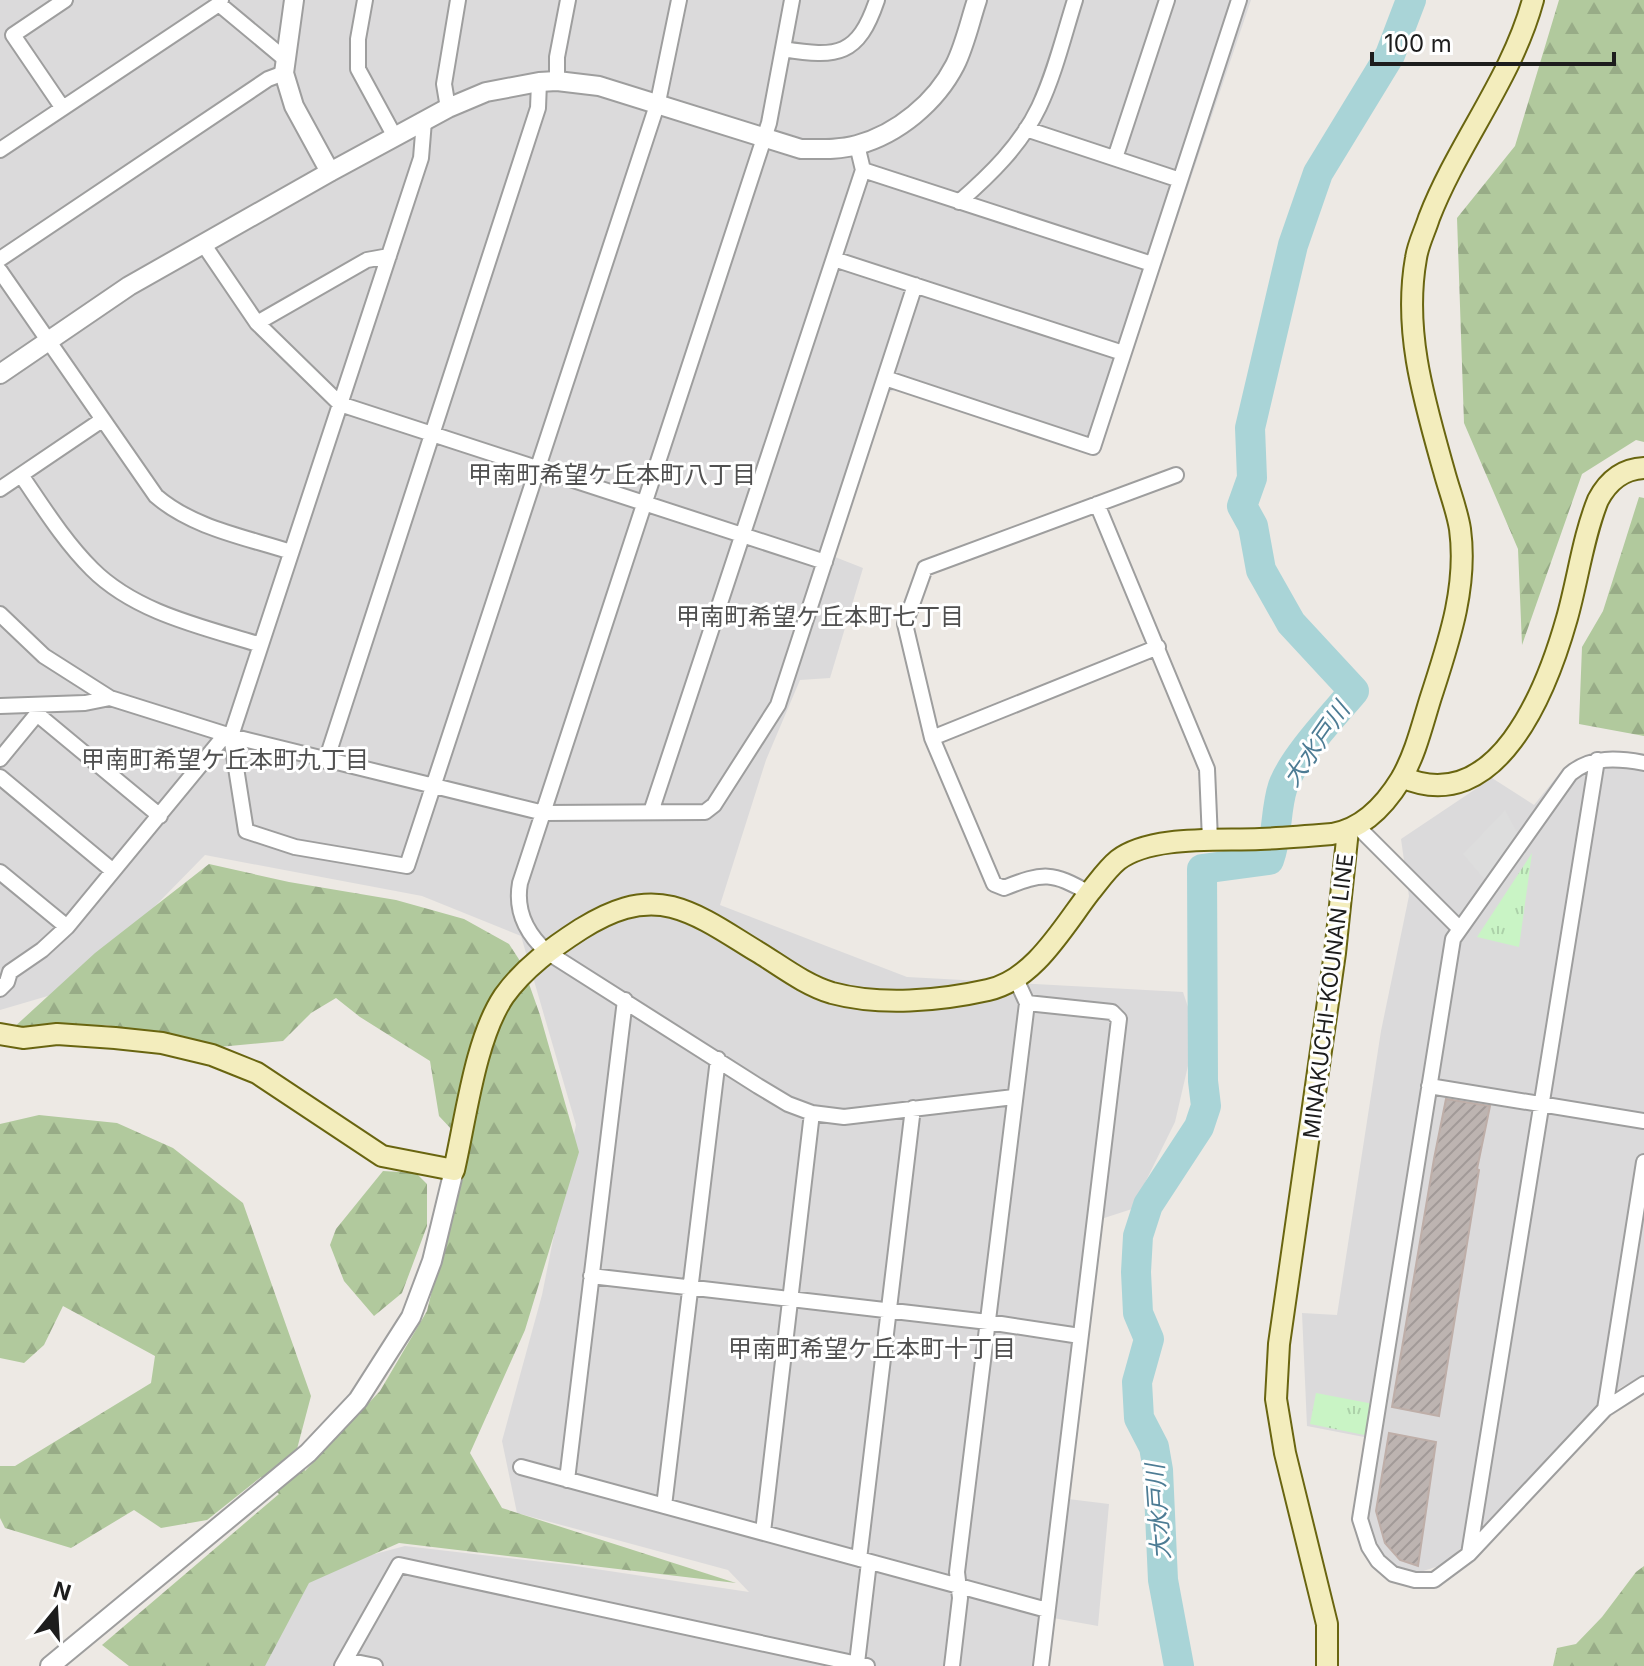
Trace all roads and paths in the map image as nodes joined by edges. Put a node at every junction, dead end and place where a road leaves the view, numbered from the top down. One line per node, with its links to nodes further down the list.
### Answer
1 (65, 0): 19 (street)
2 (294, 0): 16 (street)
3 (365, 0): 23 (street)
4 (458, 0): 20 (street)
5 (568, 0): 17 (street)
6 (679, 0): 18 (street)
7 (792, 0): 15 (street)
8 (877, 0): 15 (street)
9 (977, 0): 25 (street)
10 (1075, 0): 22 (street)
11 (1167, 0): 27 (street)
12 (1239, 0): 30 (street)
13 (1533, 0): 70 (main road, MINAKUCHI-KOUNAN LINE)
14 (220, 2): 16 (street); 19 (street)
15 (783, 49): 24 (street)
16 (284, 66): 29 (street); 34 (street)
17 (548, 81): 18 (street); 20 (street); 46 (street)
18 (658, 102): 24 (street); 47 (street)
19 (62, 107): 26 (street)
20 (448, 108): 21 (street)
21 (424, 121): 23 (street); 33 (street)
22 (1026, 129): 27 (street); 31 (street)
23 (395, 137): 29 (street)
24 (764, 138): 25 (street); 52 (street)
25 (857, 145): 28 (street)
26 (0, 150)
27 (1115, 158): 30 (street)
28 (863, 170): 31 (street); 35 (street)
29 (330, 172): 32 (street)
30 (1180, 180): 36 (street)
31 (959, 202): 36 (street)
32 (204, 245): 39 (street); 40 (street)
33 (389, 256): 39 (street); 44 (street)
34 (0, 259)
35 (834, 259): 38 (street); 54 (street)
36 (1152, 264): 41 (street)
37 (0, 271): 40 (street)
38 (915, 285): 41 (street); 43 (street)
39 (257, 323): 44 (street)
40 (49, 342): 42 (street); 45 (street)
41 (1123, 353): 43 (street)
42 (0, 374)
43 (885, 378): 56 (street)
44 (340, 404): 46 (street); 55 (street)
45 (102, 420): 49 (street); 55 (street)
46 (432, 434): 47 (street); 67 (street)
47 (537, 468): 52 (street); 71 (street)
48 (1644, 468): 70 (main road)
49 (21, 475): 51 (street); 58 (street)
50 (1176, 475): 53 (street)
51 (0, 489)
52 (644, 503): 54 (street); 73 (street)
53 (1097, 504): 59 (street); 64 (street)
54 (742, 535): 56 (street); 72 (street)
55 (291, 552): 58 (street)
56 (825, 562): 72 (street)
57 (0, 614): 60 (street)
58 (261, 645): 63 (street)
59 (1158, 647): 64 (street); 76 (street)
60 (110, 698): 62 (street); 63 (street)
61 (0, 706): 62 (street)
62 (38, 709): 65 (street); 74 (street)
63 (231, 736): 67 (street); 71 (street); 74 (street)
64 (932, 738): 79 (street)
65 (0, 759)
66 (1597, 760): 68 (street); 81 (street); 92 (street)
67 (326, 761): 71 (street)
68 (1644, 763)
69 (0, 777): 77 (street)
70 (1402, 777): 75 (main road, MINAKUCHI-KOUNAN LINE)
71 (434, 787): 73 (street)
72 (651, 812): 73 (street)
73 (544, 813): 82 (street)
74 (160, 816): 77 (street)
75 (1352, 828): 76 (main road); 81 (street); 120 (main road, MINAKUCHI-KOUNAN LINE)
76 (1210, 840): 79 (main road)
77 (113, 871): 80 (street)
78 (0, 872): 80 (street)
79 (1089, 893): 84 (main road)
80 (67, 927): 83 (street)
81 (1460, 929): 90 (street)
82 (547, 952): 84 (main road); 86 (street); 97 (main road)
83 (5, 968): 85 (street)
84 (1016, 979): 87 (street)
85 (0, 989)
86 (625, 1000): 89 (street); 98 (street)
87 (1027, 1003): 91 (street); 103 (street)
88 (0, 1034): 97 (main road)
89 (718, 1059): 94 (street); 99 (street)
90 (1429, 1086): 92 (street); 110 (street)
91 (1014, 1097): 93 (street); 102 (street)
92 (1540, 1105): 95 (street); 110 (street)
93 (913, 1108): 94 (street); 101 (street)
94 (812, 1113): 100 (street)
95 (1644, 1121)
96 (1644, 1162): 105 (street)
97 (454, 1170): 116 (street)
98 (591, 1276): 99 (street); 107 (street)
99 (689, 1287): 100 (street); 108 (street)
100 (789, 1300): 101 (street); 109 (street)
101 (889, 1311): 102 (street); 111 (street)
102 (988, 1322): 103 (street); 112 (street)
103 (1080, 1336): 113 (street)
104 (1644, 1384): 105 (street)
105 (1605, 1409): 110 (street)
106 (521, 1467): 107 (street)
107 (567, 1480): 108 (street)
108 (664, 1506): 109 (street)
109 (763, 1532): 111 (street)
110 (1469, 1554)
111 (864, 1560): 112 (street); 115 (street)
112 (959, 1586): 113 (street); 118 (street)
113 (1047, 1610): 119 (street)
114 (344, 1663): 115 (street); 117 (street)
115 (862, 1665)
116 (50, 1666)
117 (375, 1666)
118 (952, 1666)
119 (1041, 1666)
120 (1327, 1666)

